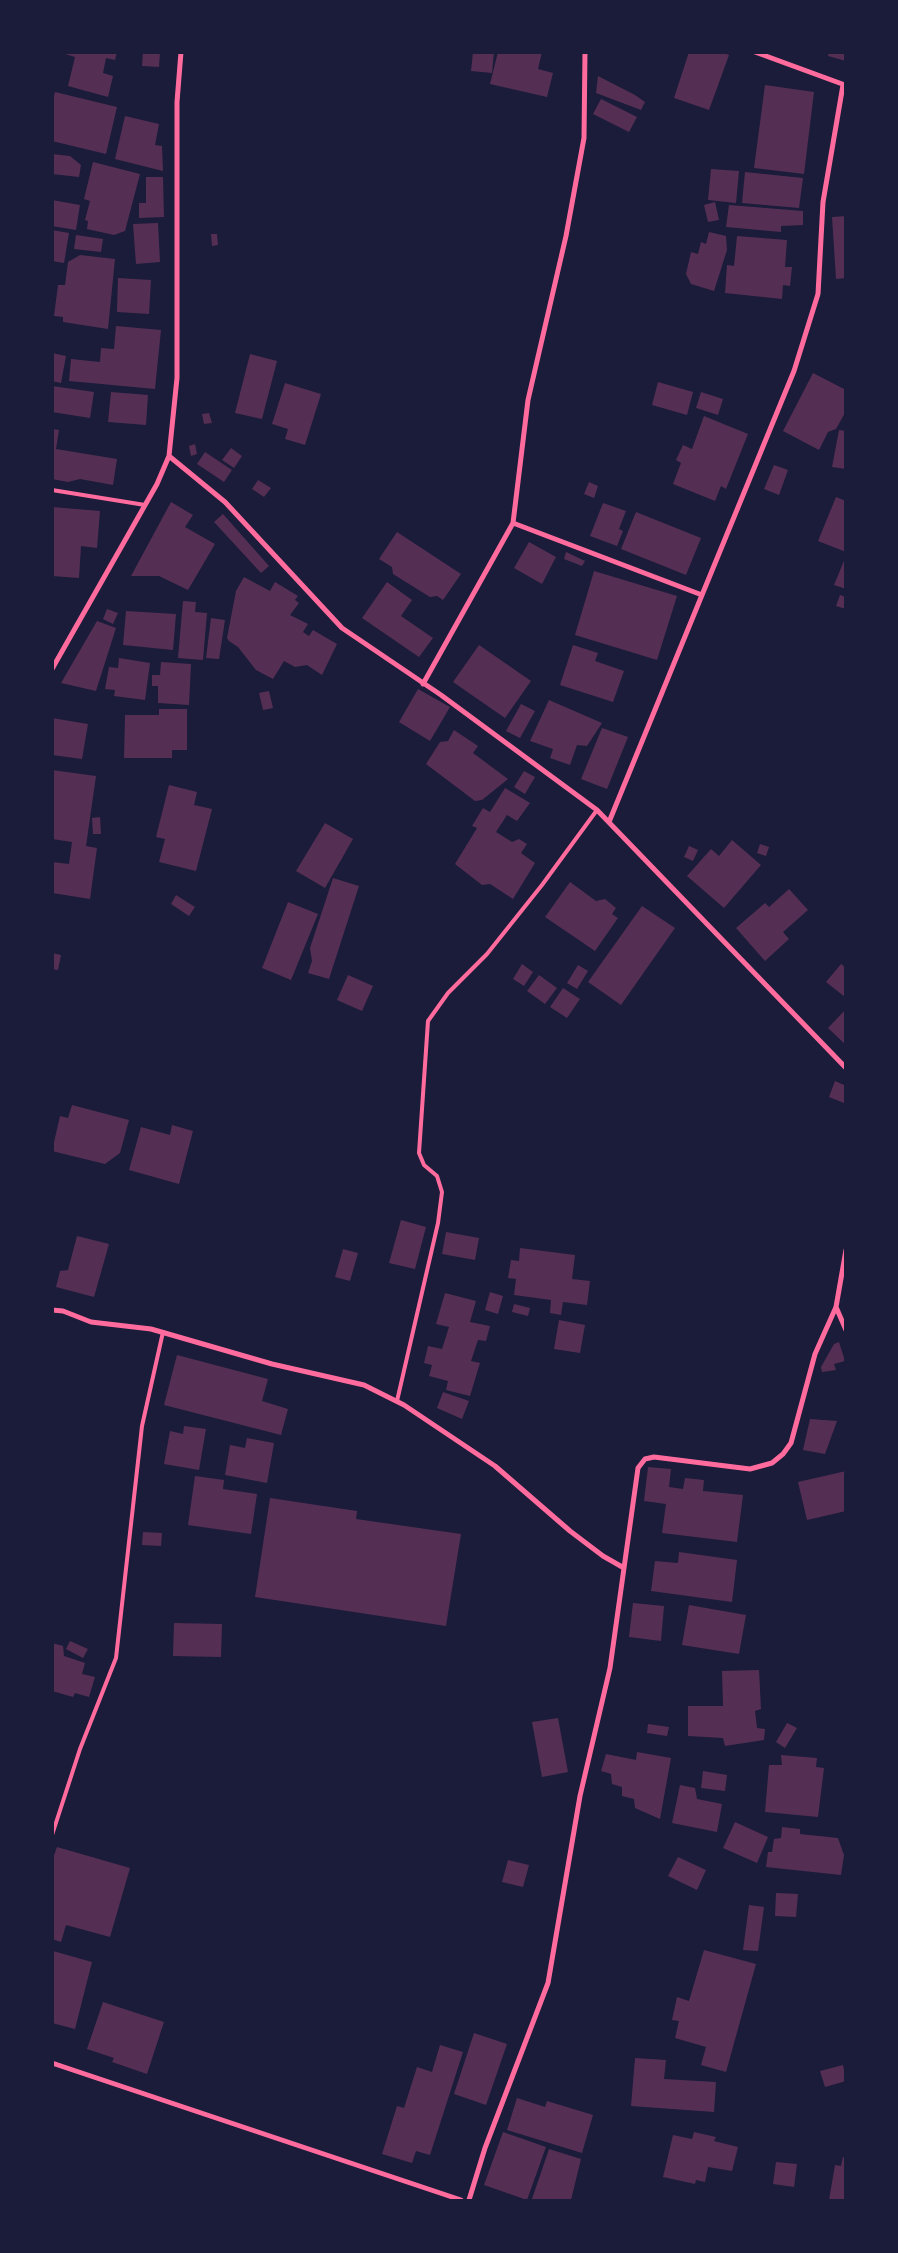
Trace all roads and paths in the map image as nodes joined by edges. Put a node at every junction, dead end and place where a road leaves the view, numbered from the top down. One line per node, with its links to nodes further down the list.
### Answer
1 (181, 52): 5 (street)
2 (585, 52): 8 (street)
3 (754, 52): 4 (street)
4 (844, 85): 9 (street)
5 (168, 456): 7 (street); 11 (street)
6 (52, 490): 7 (lane)
7 (145, 505): 10 (street)
8 (513, 523): 9 (street); 11 (street)
9 (702, 595): 13 (street)
10 (52, 669)
11 (423, 684): 12 (street)
12 (597, 810): 13 (street); 20 (lane)
13 (609, 822): 14 (street)
14 (846, 1068)
15 (846, 1250): 16 (street)
16 (836, 1308): 18 (street); 21 (street)
17 (52, 1310): 19 (street)
18 (846, 1330)
19 (163, 1332): 20 (street); 22 (lane)
20 (397, 1401): 21 (street)
21 (624, 1568): 25 (street)
22 (52, 1834)
23 (52, 2063): 24 (street)
24 (462, 2200)
25 (469, 2200)

